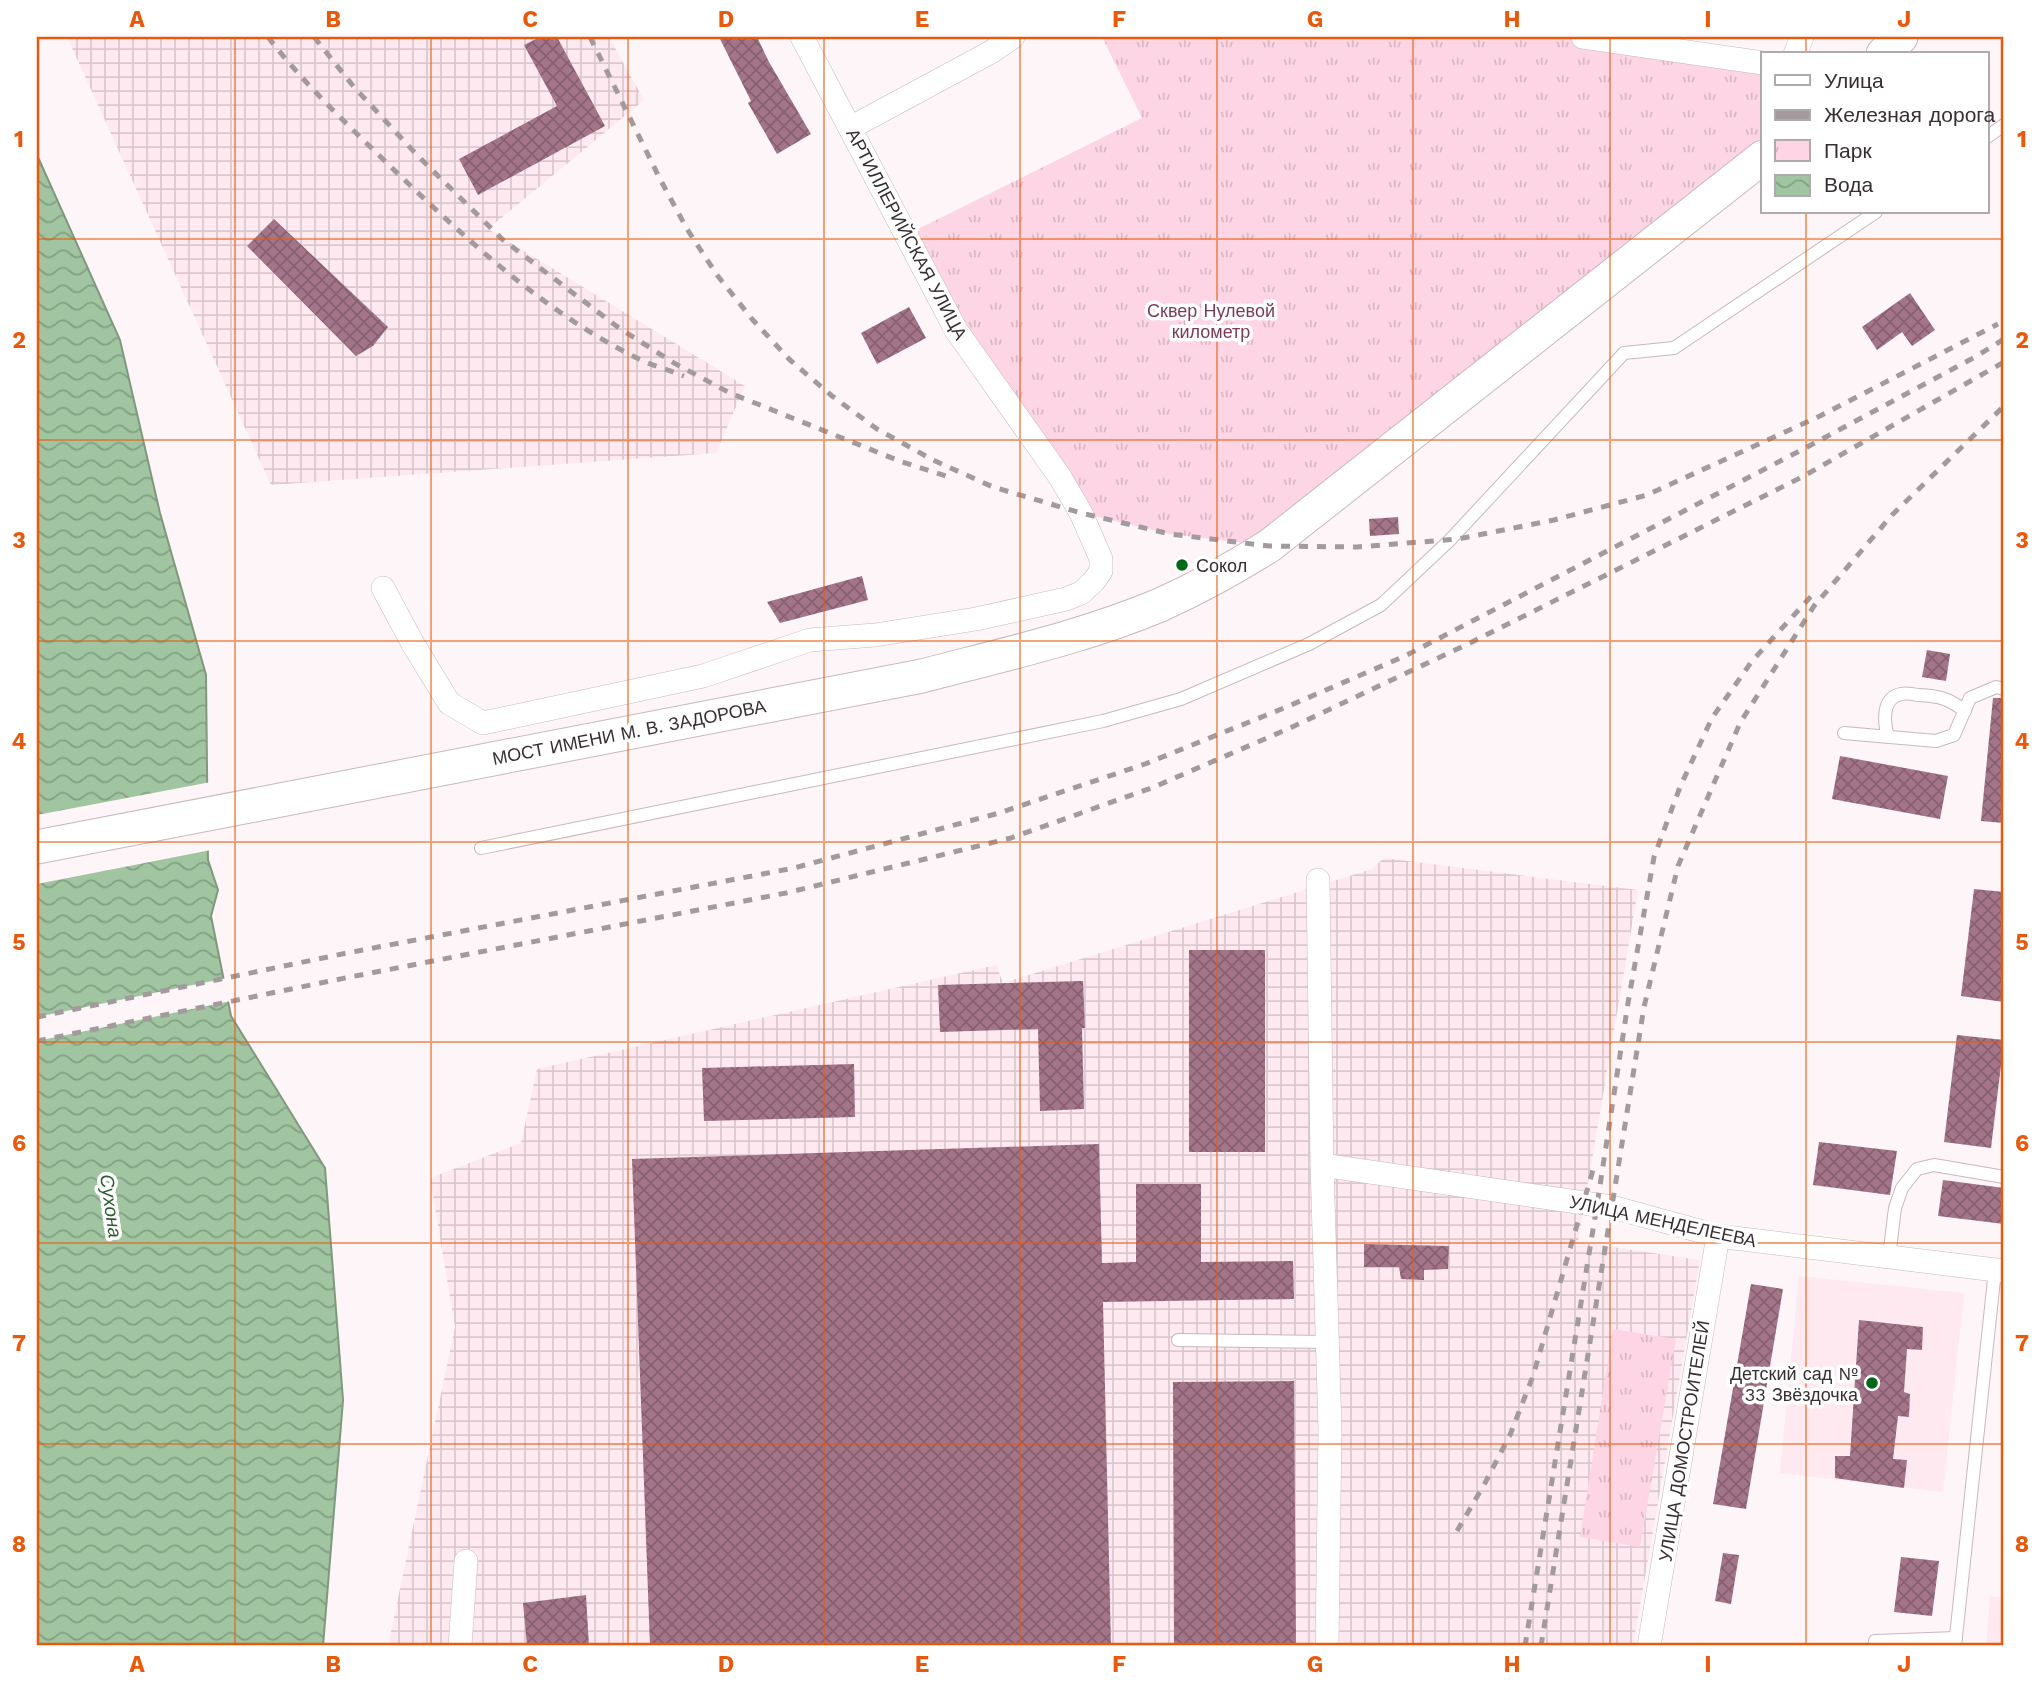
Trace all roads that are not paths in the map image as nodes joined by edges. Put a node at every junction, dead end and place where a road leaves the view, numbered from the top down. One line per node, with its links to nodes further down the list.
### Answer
1 (802, 37): 8 (street, АРТИЛЛЕРИЙСКАЯ УЛИЦА)
2 (1013, 37): 8 (street)
3 (1583, 37): 6 (street)
4 (1901, 37): 5 (main road)
5 (1885, 52)
6 (1761, 63)
7 (2004, 125): 9 (lane)
8 (850, 128): 12 (street, АРТИЛЛЕРИЙСКАЯ УЛИЦА)
9 (1988, 136)
10 (1761, 159): 17 (main road, МОСТ ИМЕНИ М. В. ЗАДОРОВА)
11 (1873, 214): 18 (lane)
12 (383, 588)
13 (2004, 689): 14 (lane)
14 (1965, 711): 16 (lane); 16 (lane)
15 (1844, 733): 16 (lane)
16 (1888, 737)
17 (37, 847)
18 (481, 848)
19 (1318, 880): 20 (street)
20 (1322, 1165): 22 (street, УЛИЦА МЕНДЕЛЕЕВА); 26 (street)
21 (2004, 1177): 23 (lane)
22 (1718, 1236): 23 (street, УЛИЦА МЕНДЕЛЕЕВА); 31 (street, УЛИЦА ДОМОСТРОИТЕЛЕЙ)
23 (1889, 1257): 24 (street, УЛИЦА МЕНДЕЛЕЕВА)
24 (1999, 1271): 28 (lane)
25 (1178, 1340): 26 (lane)
26 (1327, 1342): 30 (street)
27 (466, 1561): 29 (street)
28 (1956, 1642): 32 (lane)
29 (460, 1646)
30 (1327, 1646)
31 (1649, 1646)
32 (1874, 1646)

